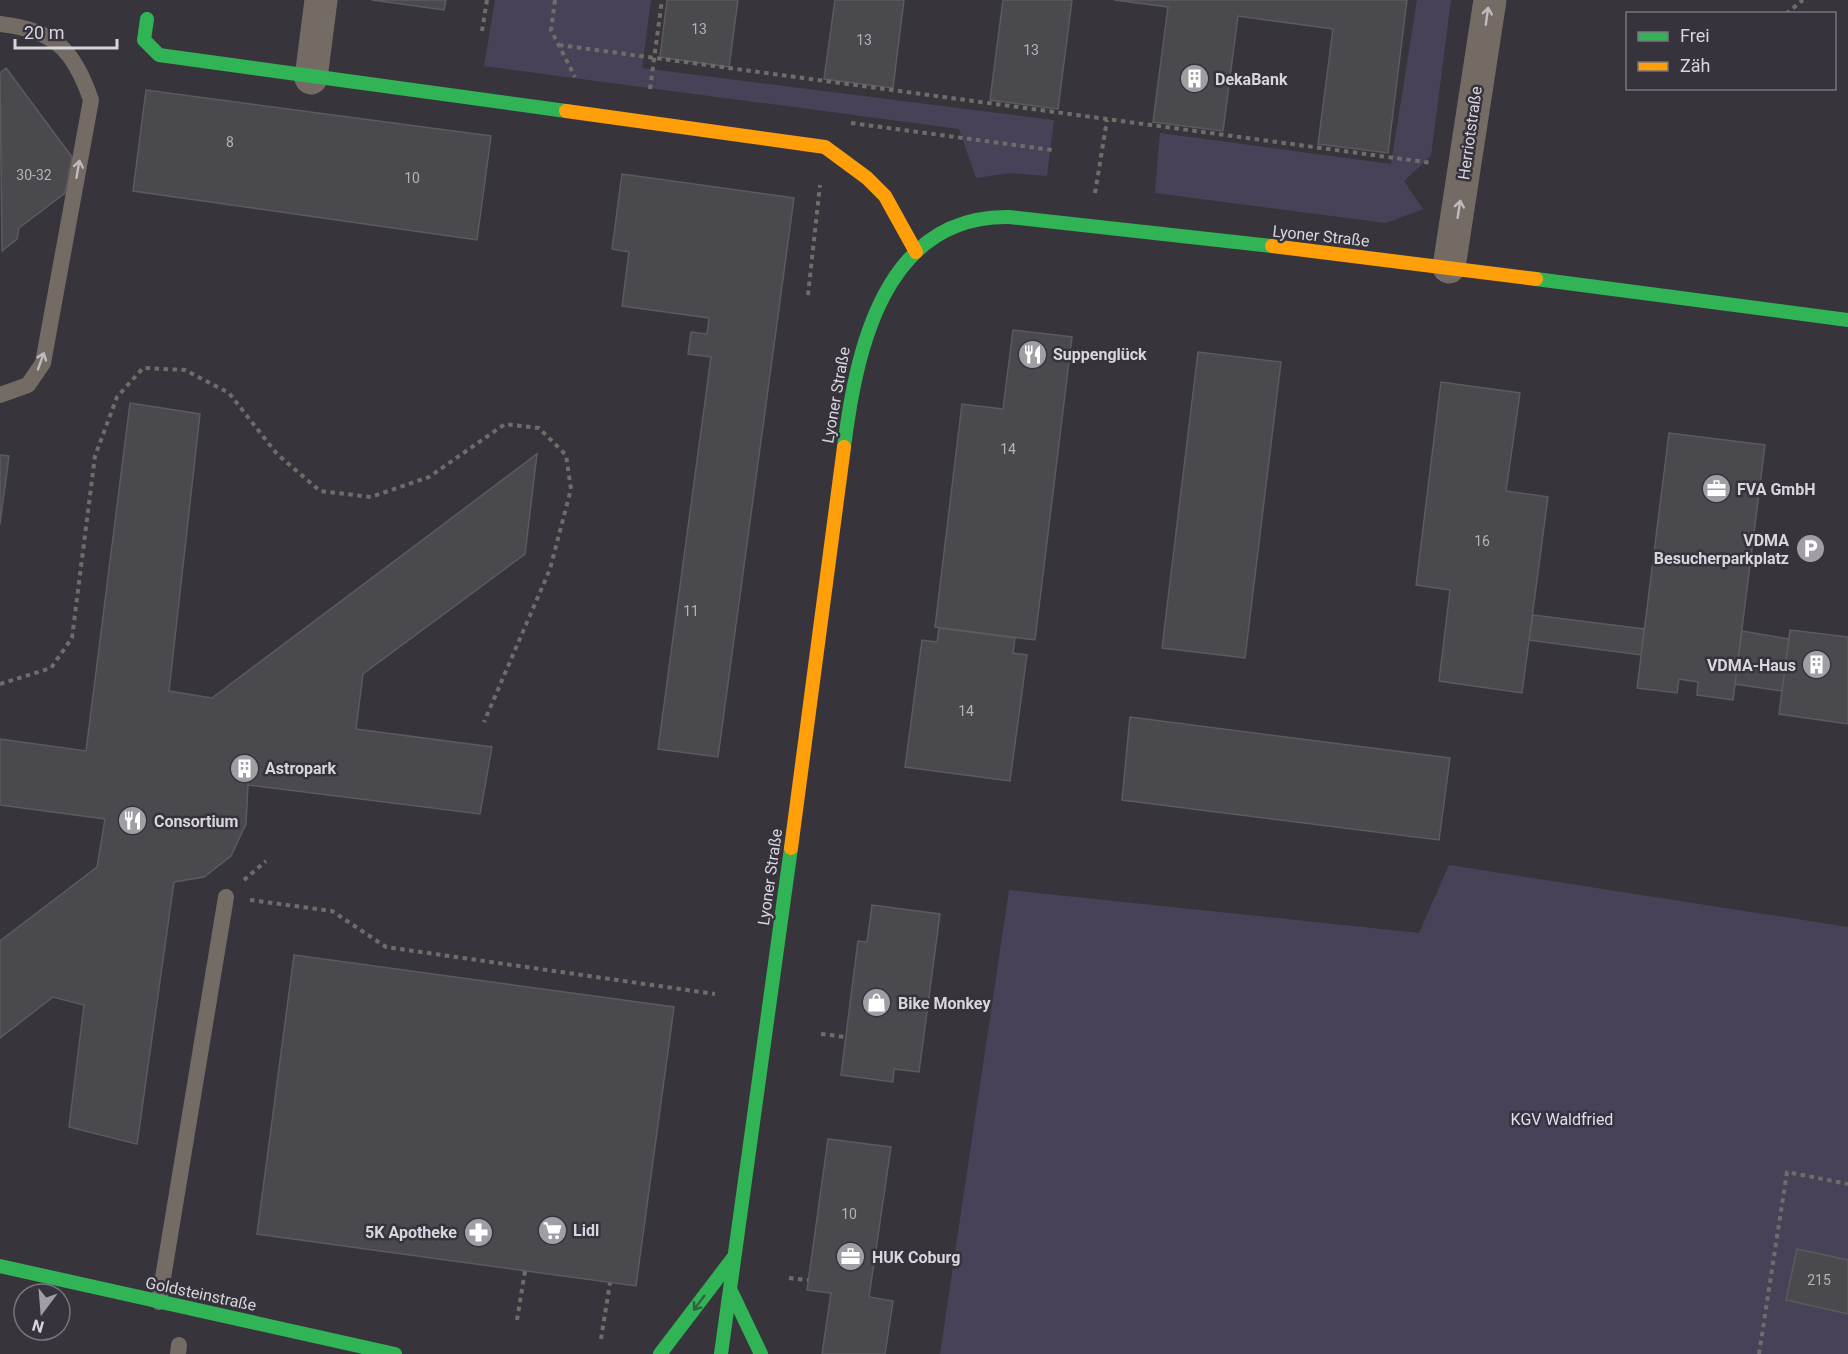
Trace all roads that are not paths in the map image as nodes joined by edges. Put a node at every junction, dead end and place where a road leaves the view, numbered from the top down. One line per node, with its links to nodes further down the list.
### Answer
1 (321, 0): 5 (street)
2 (1490, 0): 7 (street, Herriotstraße, one-way to 2)
3 (147, 19): 5 (main road)
4 (0, 24): 9 (lane, one-way to 4)
5 (311, 78): 6 (main road)
6 (916, 252): 7 (main road, Lyoner Straße); 11 (main road, Lyoner Straße)
7 (1449, 267): 8 (main road, Lyoner Straße)
8 (1848, 320)
9 (0, 395)
10 (226, 897): 14 (lane)
11 (734, 1256): 13 (main road, Lyoner Straße); 16 (main road, one-way to 16)
12 (0, 1266): 14 (main road, Goldsteinstraße)
13 (730, 1289): 17 (main road, Lyoner Straße); 18 (main road)
14 (159, 1302): 15 (main road, Goldsteinstraße)
15 (395, 1354)
16 (660, 1354)
17 (721, 1354)
18 (761, 1354)

